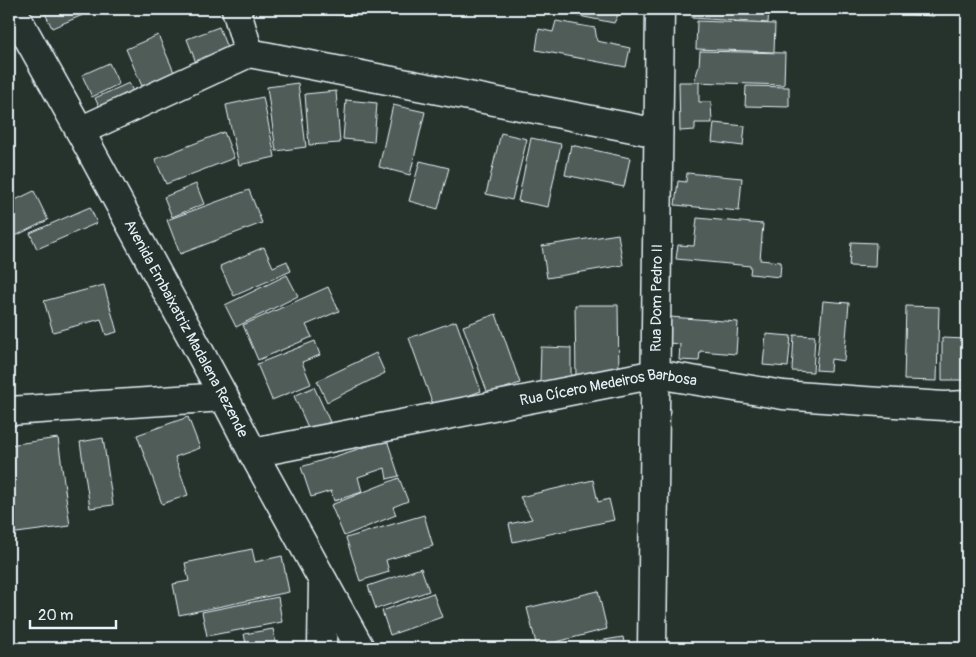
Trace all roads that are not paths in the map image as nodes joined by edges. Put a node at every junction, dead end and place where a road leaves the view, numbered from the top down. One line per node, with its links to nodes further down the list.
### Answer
1 (236, 9): 4 (street)
2 (660, 9): 6 (street, Rua Dom Pedro II)
3 (13, 16): 5 (street, Avenida Embaixatriz Madalena Rezende)
4 (249, 53): 5 (street); 6 (street)
5 (80, 131): 8 (street, Avenida Embaixatriz Madalena Rezende)
6 (658, 133): 7 (street, Rua Dom Pedro II)
7 (656, 374): 9 (street, Rua Cícero Medeiros Barbosa); 11 (street, Rua Cícero Medeiros Barbosa); 15 (street, Rua Dom Pedro II)
8 (224, 396): 10 (street); 11 (street, Avenida Embaixatriz Madalena Rezende)
9 (967, 405)
10 (9, 411)
11 (253, 453): 12 (street, Avenida Embaixatriz Madalena Rezende)
12 (323, 579): 13 (street); 14 (street, Avenida Embaixatriz Madalena Rezende)
13 (322, 648)
14 (360, 648)
15 (652, 648)

